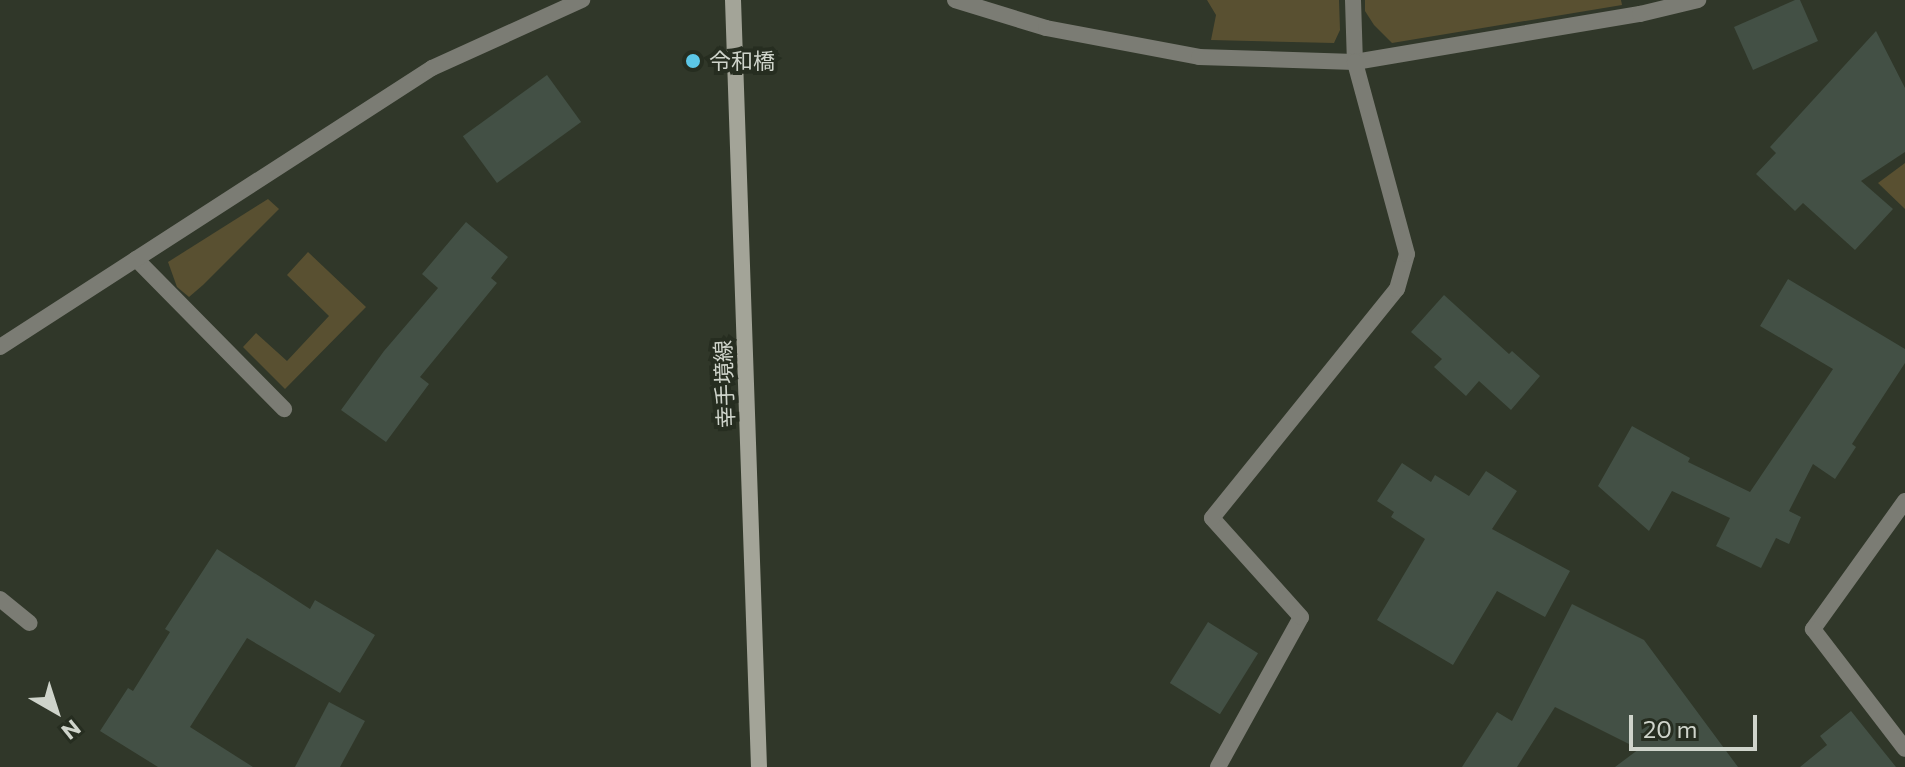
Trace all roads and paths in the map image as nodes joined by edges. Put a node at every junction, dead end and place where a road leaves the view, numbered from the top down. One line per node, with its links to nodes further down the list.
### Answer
1 (582, 0): 7 (street)
2 (733, 0): 14 (main road, 幸手境線)
3 (955, 0): 6 (street)
4 (1353, 0): 6 (street)
5 (1698, 0): 6 (street)
6 (1355, 62): 15 (street)
7 (136, 259): 8 (street); 9 (street)
8 (0, 347)
9 (284, 409)
10 (1905, 501): 13 (street)
11 (0, 599): 12 (street)
12 (30, 623)
13 (1905, 749)
14 (759, 767)
15 (1218, 767)

